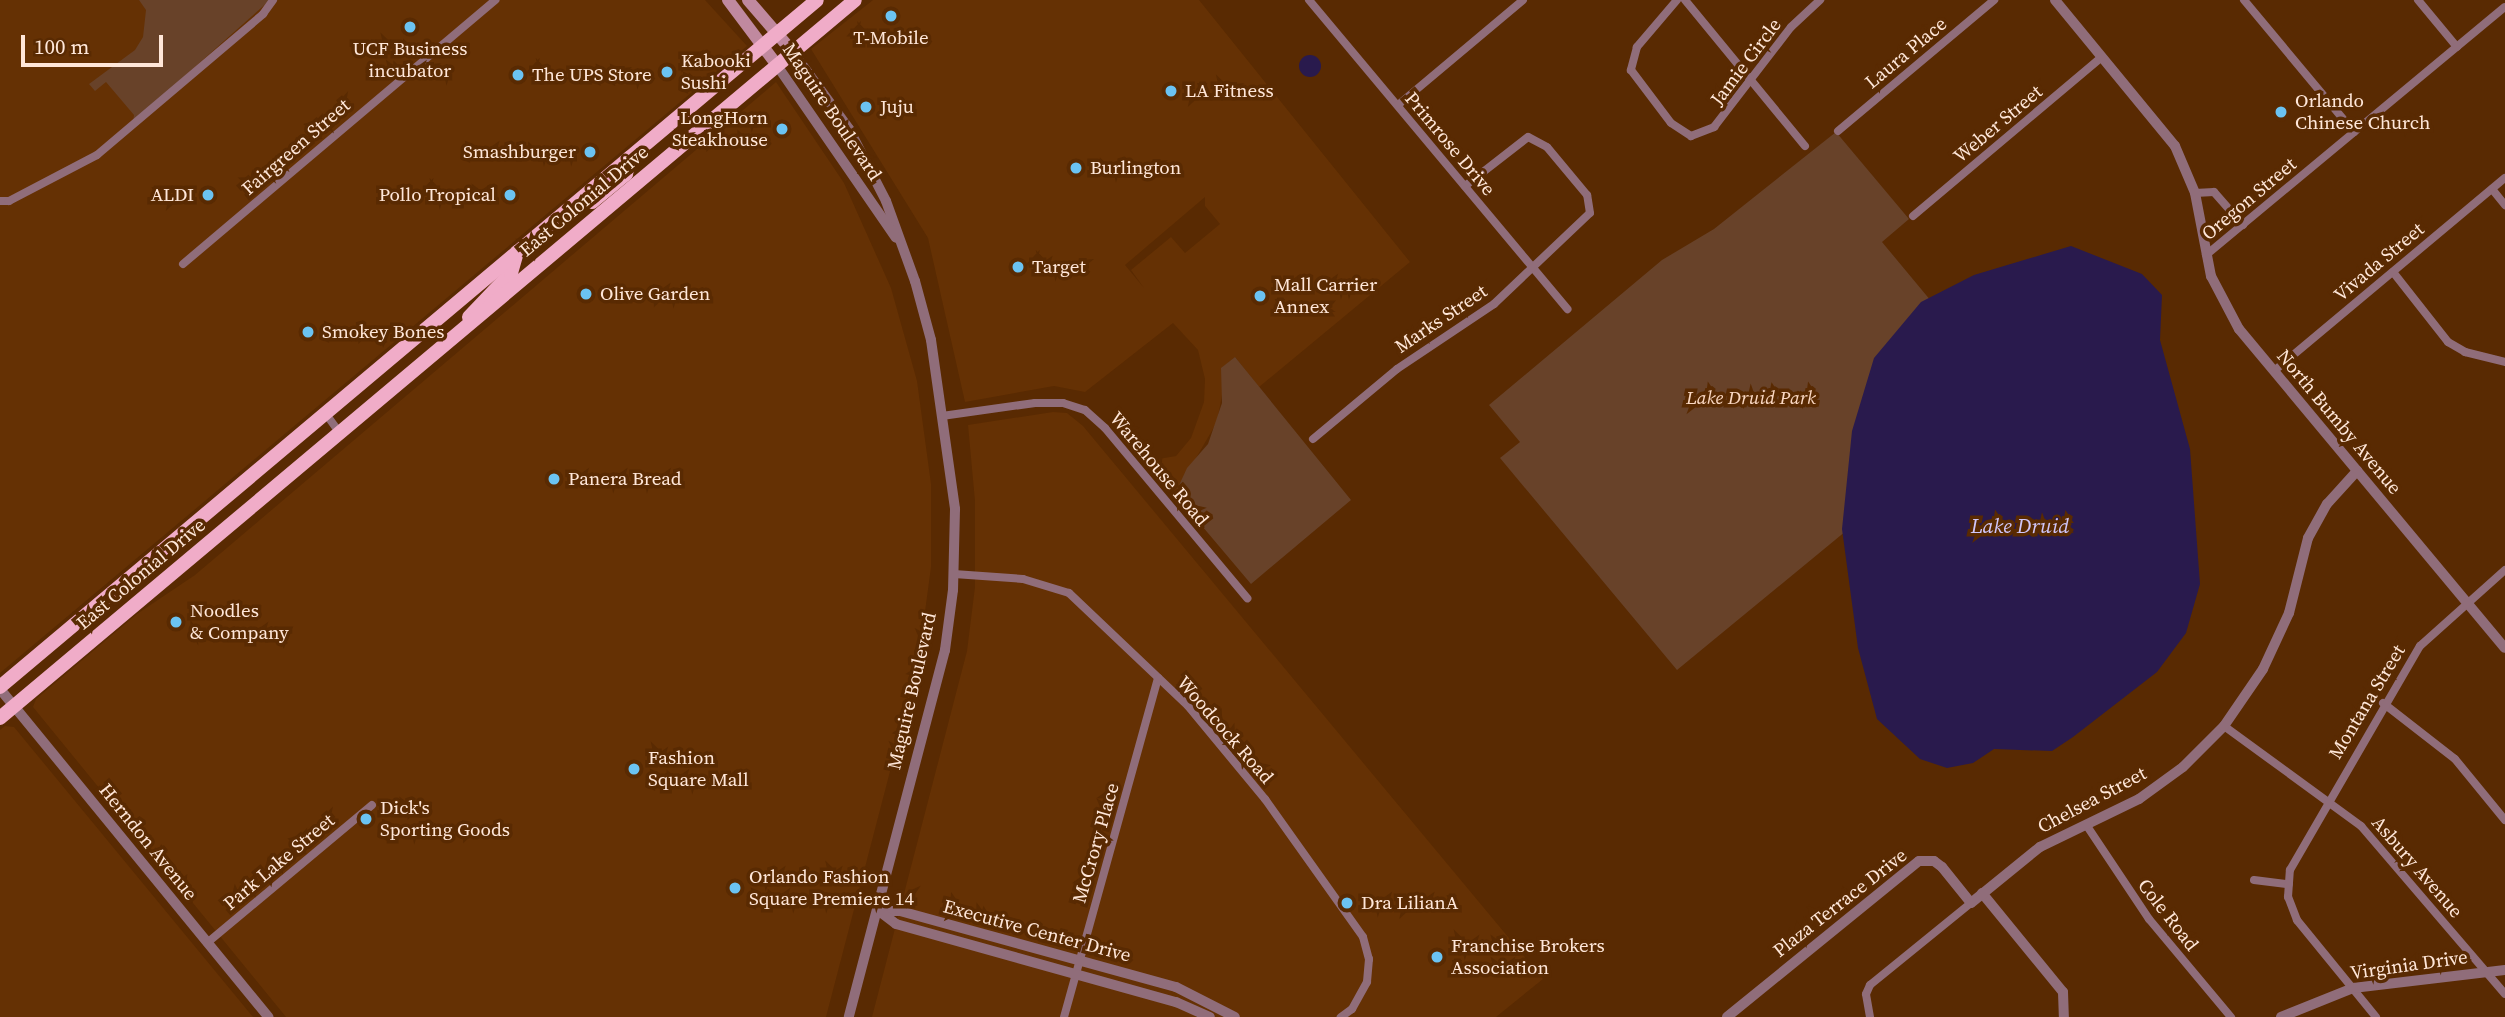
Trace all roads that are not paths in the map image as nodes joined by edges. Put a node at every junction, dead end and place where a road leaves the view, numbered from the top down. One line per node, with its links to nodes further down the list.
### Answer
1 (273, 0): 33 (street)
2 (495, 0): 40 (street, Fairgreen Street)
3 (727, 0): 18 (main road, Maguire Boulevard)
4 (748, 0): 17 (main road, Maguire Boulevard)
5 (817, 0): 17 (highway, East Colonial Drive)
6 (855, 0): 20 (highway, East Colonial Drive)
7 (1308, 0): 24 (street, Primrose Drive)
8 (1522, 0): 24 (street)
9 (1677, 0): 23 (street, Jamie Circle)
10 (1685, 0): 23 (street)
11 (1820, 0): 23 (street, Jamie Circle)
12 (1994, 0): 25 (street, Laura Place)
13 (2244, 0): 26 (street)
14 (2418, 0): 19 (street)
15 (2061, 2): 21 (street, North Bumby Avenue)
16 (2505, 7): 19 (street, Oregon Street)
17 (777, 34): 18 (highway, East Colonial Drive); 20 (main road, Maguire Boulevard)
18 (764, 46): 22 (main road, Maguire Boulevard); 28 (highway, East Colonial Drive)
19 (2457, 47): 26 (street, Oregon Street)
20 (792, 51): 22 (highway, East Colonial Drive); 37 (street, Maguire Boulevard)
21 (2102, 57): 32 (street, North Bumby Avenue); 35 (street, Weber Street)
22 (776, 64): 37 (street, Maguire Boulevard); 43 (highway, East Colonial Drive)
23 (1753, 82): 27 (street)
24 (1398, 105): 30 (street, Primrose Drive)
25 (1838, 131)
26 (2354, 132): 36 (street, Oregon Street)
27 (1805, 146)
28 (630, 157): 38 (highway, East Colonial Drive); 43 (highway)
29 (2505, 178): 31 (street, Vivada Street)
30 (1465, 186): 41 (street, Primrose Drive); 41 (street, Marks Street)
31 (2492, 189): 34 (street); 42 (street, Vivada Street)
32 (2195, 193): 36 (street); 39 (street, North Bumby Avenue)
33 (0, 201)
34 (2505, 205)
35 (1913, 216)
36 (2243, 225): 39 (street, Oregon Street)
37 (903, 247): 49 (street, Maguire Boulevard)
38 (517, 252): 45 (highway); 48 (highway, East Colonial Drive)
39 (2206, 255): 47 (street, North Bumby Avenue)
40 (183, 264)
41 (1533, 269): 44 (street, Primrose Drive); 51 (street, Marks Street)
42 (2393, 272): 46 (street); 47 (street, Vivada Street)
43 (528, 274): 45 (highway, East Colonial Drive)
44 (1567, 309)
45 (468, 325): 50 (highway, East Colonial Drive)
46 (2505, 362)
47 (2274, 371): 52 (street, North Bumby Avenue)
48 (326, 414): 50 (street); 59 (highway, East Colonial Drive)
49 (942, 416): 54 (street, Maguire Boulevard); 55 (street, Warehouse Road)
50 (339, 432): 61 (highway, East Colonial Drive)
51 (1313, 439)
52 (2357, 471): 56 (street, North Bumby Avenue); 63 (street, Chelsea Street)
53 (2505, 570): 56 (street, Montana Street)
54 (954, 574): 58 (street, Woodcock Road); 72 (street, Maguire Boulevard)
55 (1247, 598)
56 (2467, 602): 57 (street, North Bumby Avenue); 60 (street, Montana Street)
57 (2505, 648)
58 (1158, 678): 74 (street, McCrory Place); 85 (street, Woodcock Road)
59 (0, 688): 61 (street, Herndon Avenue)
60 (2383, 704): 64 (street, Montana Street); 66 (street)
61 (14, 706): 62 (highway, East Colonial Drive); 73 (street, Herndon Avenue)
62 (0, 718)
63 (2224, 726): 64 (street, Asbury Avenue); 67 (street, Chelsea Street)
64 (2326, 801): 69 (street, Montana Street); 76 (street, Asbury Avenue)
65 (372, 804): 73 (street, Park Lake Street)
66 (2505, 820)
67 (2088, 826): 70 (street, Chelsea Street); 89 (street, Cole Road)
68 (2254, 880): 69 (street)
69 (2289, 884): 78 (street)
70 (1982, 893): 71 (street, Chelsea Street); 88 (street)
71 (1970, 903): 86 (street, Plaza Terrace Drive); 87 (street, Chelsea Street)
72 (878, 911): 74 (street, Executive Center Drive); 77 (street, Executive Center Drive); 81 (street, Maguire Boulevard)
73 (207, 943): 80 (street, Herndon Avenue)
74 (1079, 961): 77 (street, McCrory Place); 84 (street, Executive Center Drive)
75 (2505, 970): 76 (street, Virginia Drive)
76 (2486, 972): 78 (street, Virginia Drive); 79 (street, Asbury Avenue)
77 (1076, 974): 82 (street, McCrory Place); 83 (street, Executive Center Drive)
78 (2353, 988): 90 (street, Virginia Drive); 91 (street)
79 (2505, 994)
80 (268, 1017)
81 (849, 1017)
82 (1064, 1017)
83 (1210, 1017)
84 (1235, 1017)
85 (1341, 1017)
86 (1727, 1017)
87 (1870, 1017)
88 (2064, 1017)
89 (2231, 1017)
90 (2281, 1017)
91 (2376, 1017)

